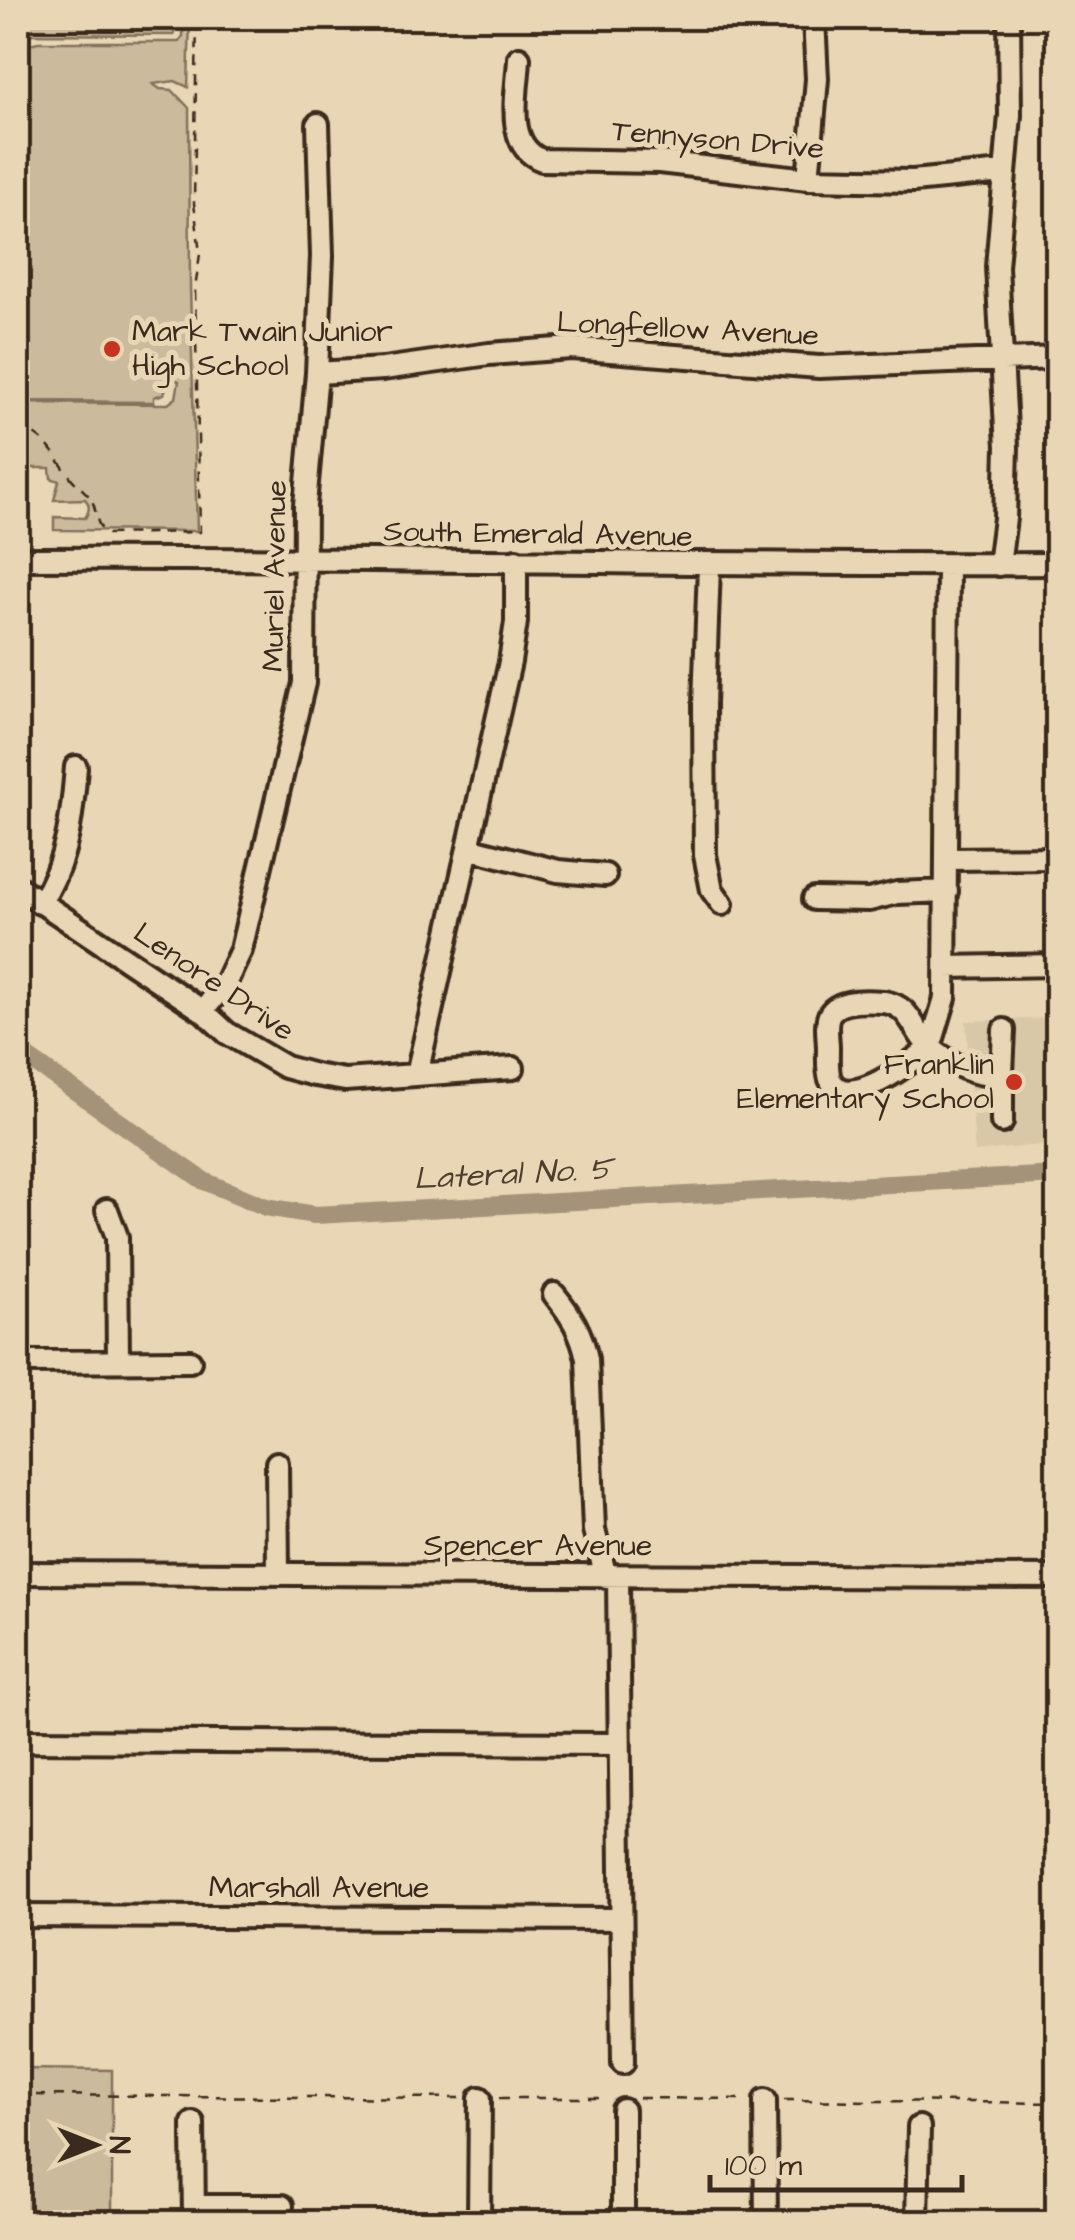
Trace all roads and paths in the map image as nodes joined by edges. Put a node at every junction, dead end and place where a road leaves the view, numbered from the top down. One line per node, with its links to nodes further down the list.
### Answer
1 (197, 18): 11 (path)
2 (814, 18): 7 (street)
3 (1009, 18): 6 (street)
4 (519, 58): 7 (street, Tennyson Drive)
5 (318, 124): 10 (street, Muriel Avenue)
6 (1003, 172): 7 (street, Tennyson Drive); 9 (street)
7 (808, 178)
8 (1058, 358): 9 (street, Longfellow Avenue)
9 (1001, 361): 10 (street, Longfellow Avenue); 17 (street)
10 (317, 373): 14 (street, Muriel Avenue)
11 (18, 427)
12 (18, 559): 14 (street, South Emerald Avenue)
13 (516, 560): 14 (street, South Emerald Avenue); 18 (street, South Emerald Avenue); 20 (street)
14 (306, 562): 31 (street, Muriel Avenue)
15 (1058, 564): 17 (street, South Emerald Avenue)
16 (948, 565): 17 (street, South Emerald Avenue); 18 (street, South Emerald Avenue); 22 (street)
17 (999, 565)
18 (709, 566): 28 (street)
19 (76, 767): 27 (street)
20 (468, 848): 23 (street); 36 (street)
21 (1058, 858): 22 (street)
22 (947, 859): 25 (street)
23 (605, 875)
24 (18, 888): 27 (street, Lenore Drive)
25 (947, 891): 26 (street); 30 (street)
26 (814, 899)
27 (40, 903): 31 (street, Lenore Drive)
28 (722, 904)
29 (1058, 965): 30 (street)
30 (946, 967): 33 (street)
31 (203, 1010): 36 (street, Lenore Drive)
32 (1004, 1030): 35 (street)
33 (930, 1048): 33 (street); 35 (street)
34 (512, 1068): 36 (street, Lenore Drive)
35 (1002, 1072): 37 (street)
36 (417, 1074)
37 (1002, 1122)
38 (107, 1210): 42 (street)
39 (554, 1294): 46 (street)
40 (190, 1361): 42 (street)
41 (18, 1362): 42 (street)
42 (118, 1362)
43 (277, 1463): 45 (street)
44 (18, 1573): 45 (street, Spencer Avenue)
45 (278, 1573): 46 (street, Spencer Avenue)
46 (612, 1577): 47 (street, Spencer Avenue); 49 (street)
47 (1058, 1577)
48 (18, 1742): 49 (street)
49 (618, 1744): 51 (street)
50 (18, 1916): 51 (street, Marshall Avenue)
51 (620, 1919): 52 (street)
52 (622, 2063)
53 (18, 2095): 54 (path)
54 (480, 2098): 56 (path); 62 (street)
55 (765, 2100): 56 (path); 57 (path); 64 (street)
56 (627, 2102): 63 (street)
57 (1058, 2102)
58 (194, 2123): 61 (street)
59 (918, 2127): 65 (street)
60 (282, 2206): 61 (street)
61 (194, 2214)
62 (478, 2222)
63 (622, 2222)
64 (766, 2222)
65 (917, 2222)

